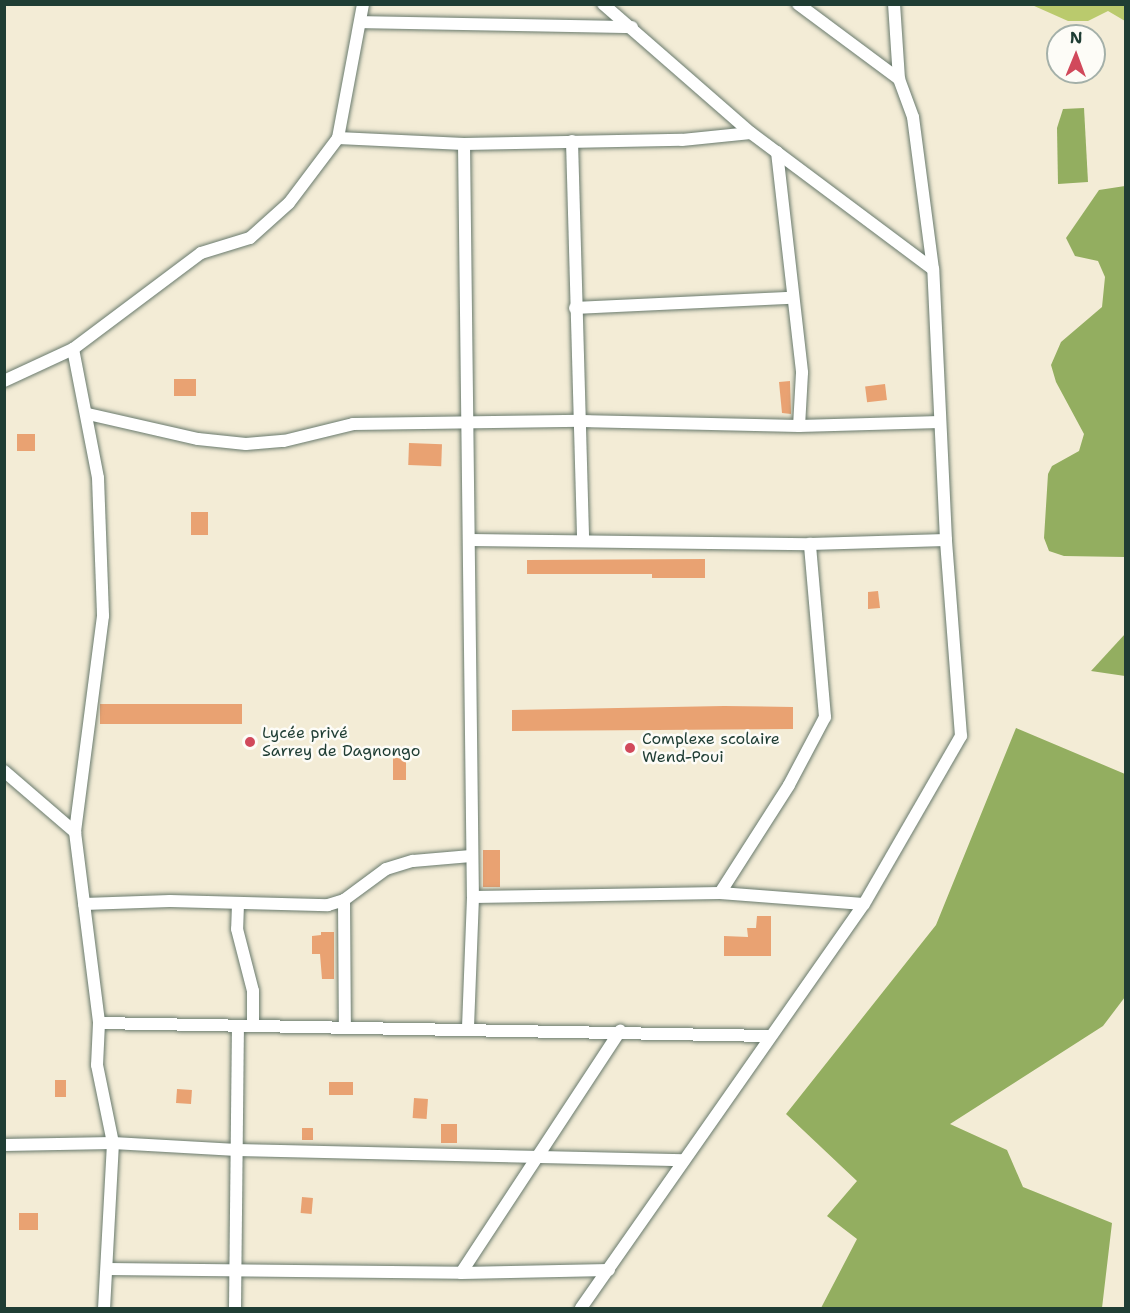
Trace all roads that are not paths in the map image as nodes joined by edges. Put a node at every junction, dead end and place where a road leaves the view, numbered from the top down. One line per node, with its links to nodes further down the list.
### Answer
1 (363, 4): 5 (street)
2 (603, 4): 6 (street)
3 (798, 4): 7 (street)
4 (894, 4): 7 (street)
5 (361, 22): 6 (street); 9 (street)
6 (632, 27): 8 (street)
7 (899, 78): 13 (street)
8 (751, 133): 10 (street); 12 (street)
9 (338, 138): 11 (street); 16 (street)
10 (572, 141): 11 (street); 15 (street)
11 (464, 144): 21 (street)
12 (777, 152): 13 (street); 14 (street)
13 (933, 269): 20 (street)
14 (791, 298): 15 (street); 22 (street)
15 (575, 308): 19 (street)
16 (73, 349): 17 (street); 18 (street)
17 (4, 381)
18 (87, 414): 21 (street); 28 (street)
19 (582, 421): 21 (street); 22 (street); 24 (street)
20 (940, 422): 22 (street); 25 (street)
21 (469, 425): 23 (street)
22 (799, 426)
23 (470, 540): 24 (street); 29 (street)
24 (583, 540): 26 (street)
25 (946, 540): 26 (street); 35 (street)
26 (810, 544): 30 (street)
27 (4, 771): 28 (street)
28 (75, 832): 33 (street)
29 (471, 856): 31 (street); 32 (street)
30 (720, 893): 31 (street); 35 (street)
31 (473, 897): 40 (street)
32 (344, 900): 34 (street); 39 (street)
33 (84, 904): 34 (street); 36 (street)
34 (238, 904): 38 (street)
35 (864, 904): 42 (street)
36 (99, 1023): 37 (street); 43 (street)
37 (238, 1026): 38 (street); 45 (street)
38 (253, 1026): 39 (street)
39 (345, 1028): 40 (street)
40 (468, 1030): 41 (street)
41 (620, 1030): 42 (street); 46 (street)
42 (770, 1036): 47 (street)
43 (113, 1143): 44 (street); 45 (street); 48 (street)
44 (4, 1145)
45 (237, 1150): 46 (street); 50 (street)
46 (539, 1155): 47 (street); 51 (street)
47 (684, 1160): 49 (street)
48 (106, 1269): 50 (street); 52 (street)
49 (609, 1270): 51 (street); 54 (street)
50 (237, 1271): 51 (street); 53 (street)
51 (461, 1274)
52 (104, 1308)
53 (235, 1308)
54 (581, 1308)

